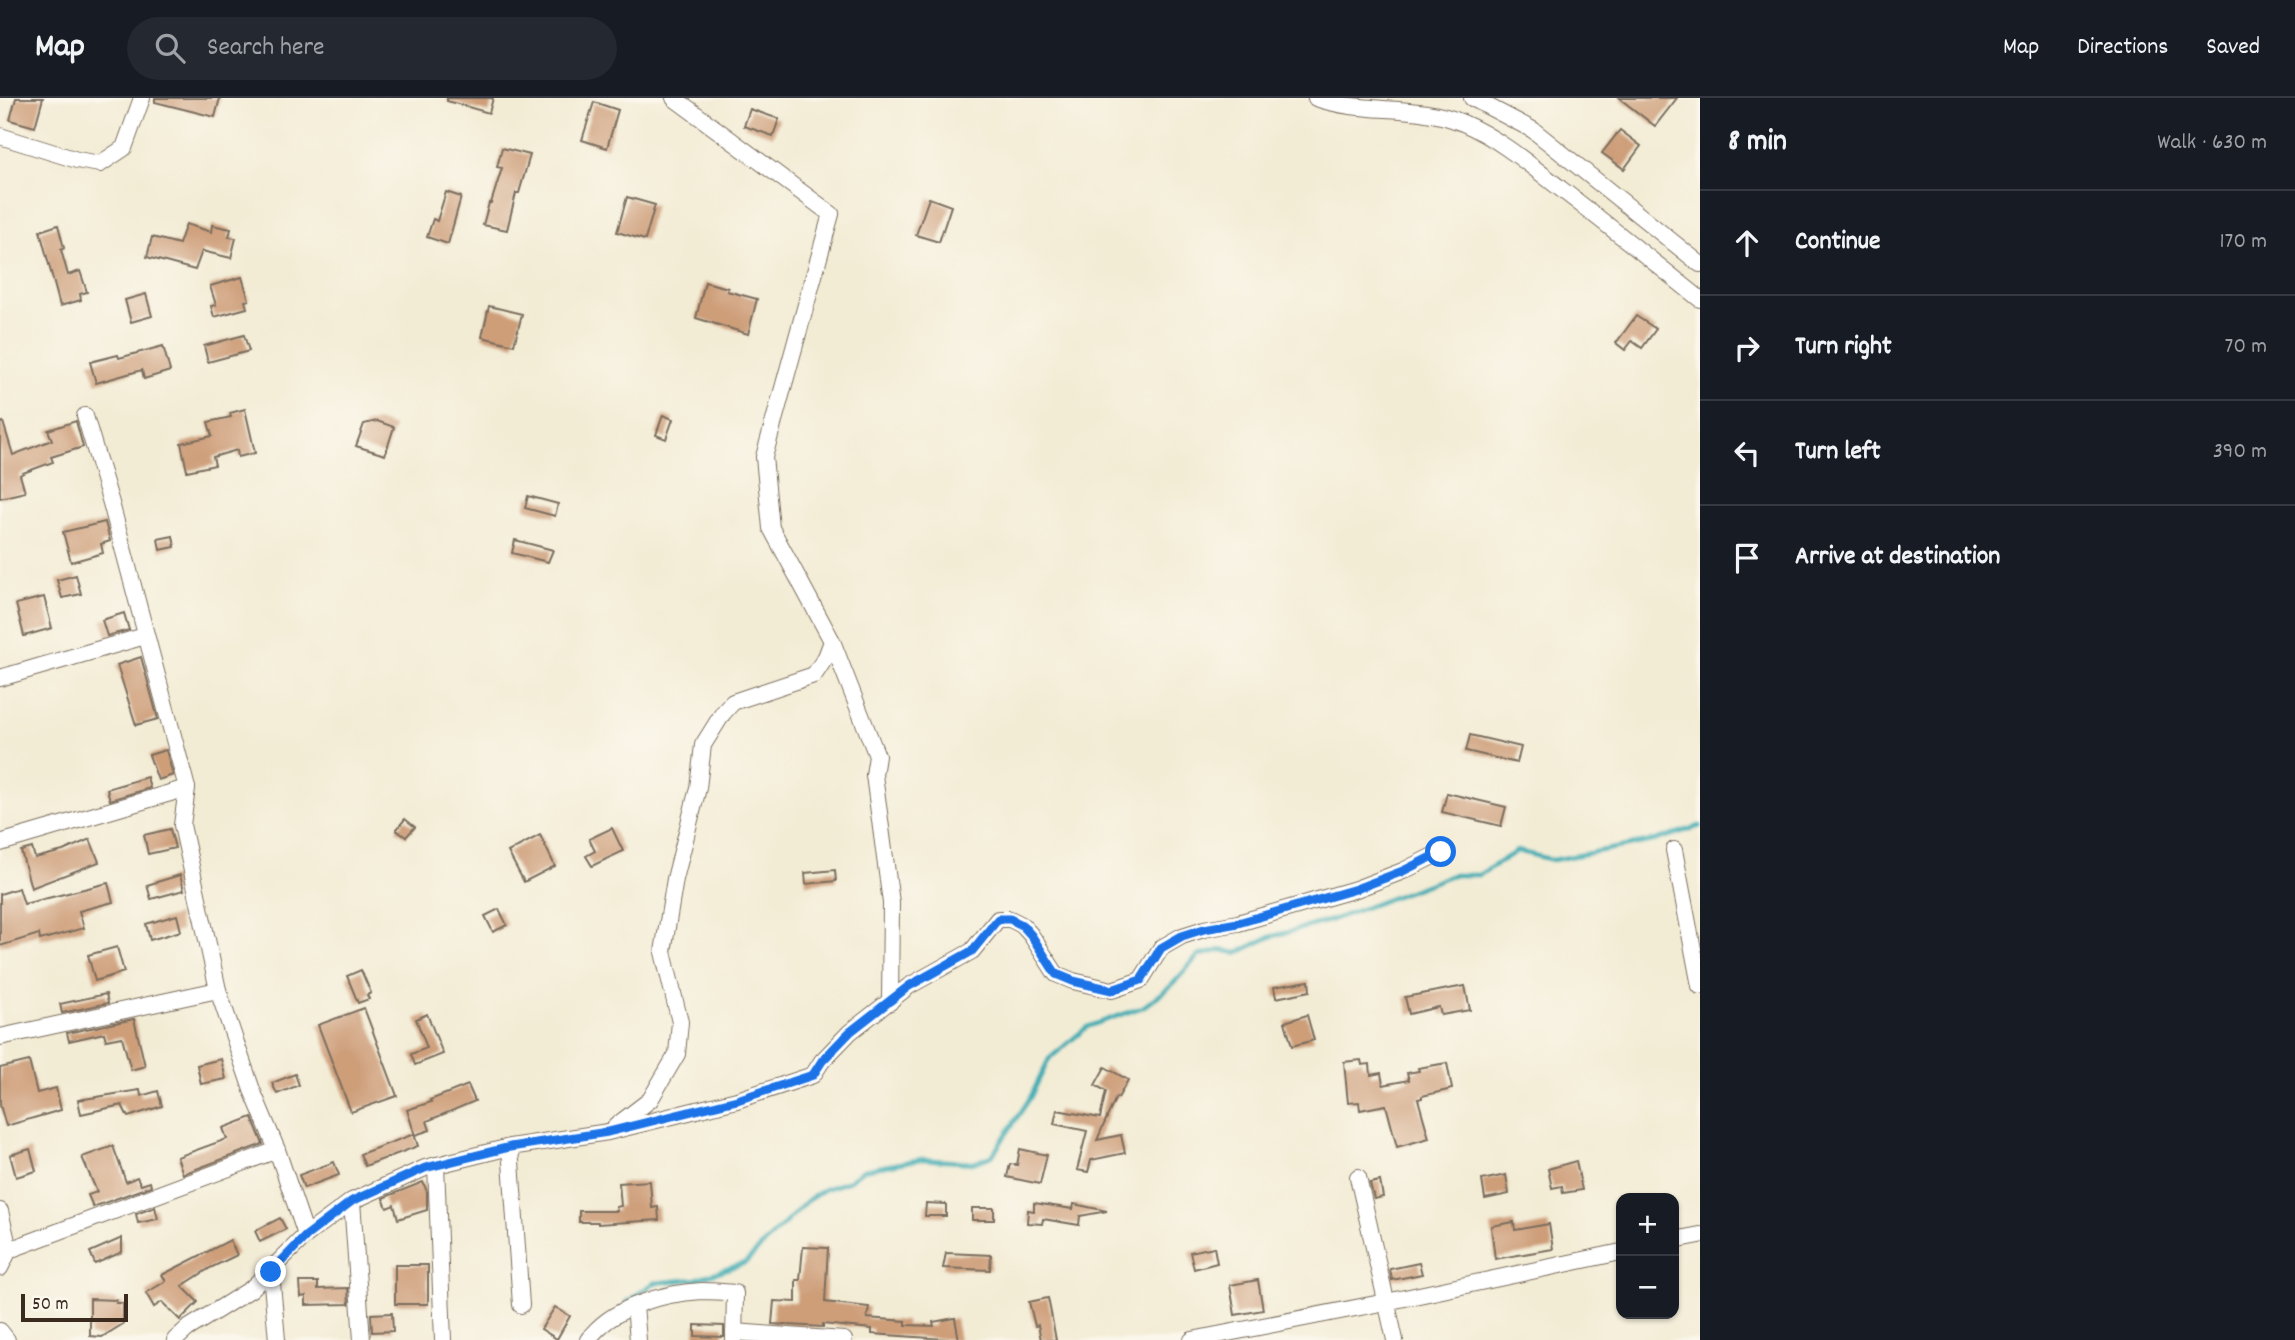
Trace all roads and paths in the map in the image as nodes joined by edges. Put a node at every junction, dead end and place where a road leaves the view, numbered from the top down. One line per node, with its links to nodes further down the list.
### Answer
1 (142, 98): 5 (street)
2 (674, 98): 10 (street)
3 (1316, 98): 7 (street)
4 (1472, 98): 6 (street)
5 (0, 136)
6 (1700, 264)
7 (1700, 299)
8 (85, 416): 9 (street)
9 (145, 636): 11 (street); 12 (street)
10 (832, 641): 18 (street); 20 (street)
11 (0, 678)
12 (187, 788): 13 (street); 17 (street)
13 (0, 843)
14 (1674, 850): 16 (street)
15 (1441, 852): 18 (street)
16 (1700, 986)
17 (218, 990): 19 (street); 22 (street)
18 (890, 1002): 20 (street)
19 (0, 1037)
20 (608, 1132): 21 (street)
21 (510, 1147): 23 (street); 35 (street)
22 (277, 1150): 28 (street); 30 (street)
23 (436, 1165): 25 (street); 43 (street)
24 (1359, 1177): 34 (street)
25 (352, 1201): 28 (street); 42 (street)
26 (0, 1211): 30 (street)
27 (1700, 1235): 29 (street)
28 (306, 1236): 33 (street)
29 (1679, 1239)
30 (9, 1250): 32 (street)
31 (1616, 1253): 34 (street)
32 (0, 1268)
33 (271, 1272): 38 (street); 41 (street)
34 (1386, 1302): 47 (street); 48 (street)
35 (521, 1305)
36 (635, 1306): 39 (street); 44 (street); 45 (street)
37 (0, 1331): 40 (street)
38 (184, 1336)
39 (734, 1336): 46 (street)
40 (7, 1340)
41 (277, 1340)
42 (362, 1340)
43 (443, 1340)
44 (588, 1340)
45 (638, 1340)
46 (844, 1340)
47 (1192, 1340)
48 (1395, 1340)

